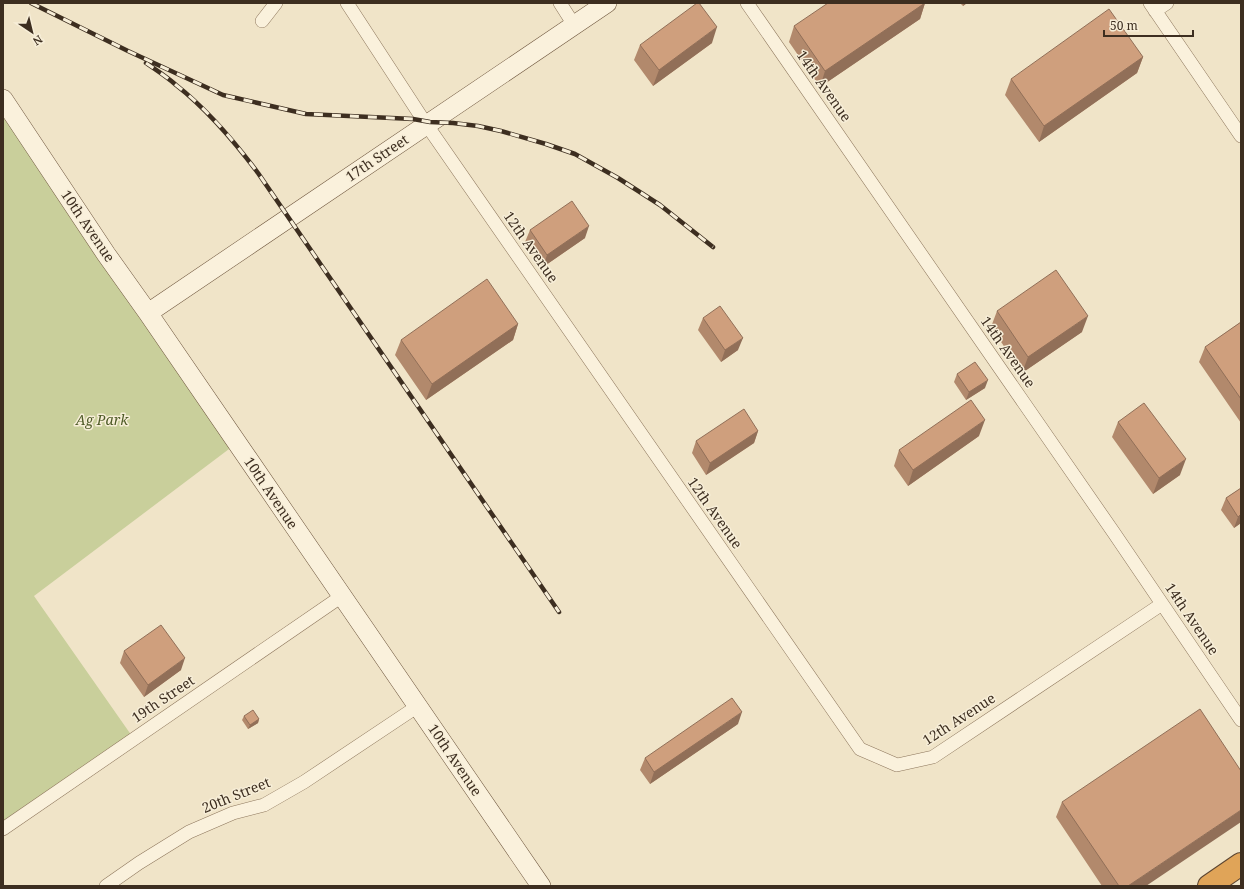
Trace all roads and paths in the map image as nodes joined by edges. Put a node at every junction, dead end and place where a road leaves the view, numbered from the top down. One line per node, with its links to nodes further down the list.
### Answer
1 (276, 3): 8 (street)
2 (347, 3): 11 (street, 12th Avenue)
3 (560, 3): 9 (street)
4 (607, 3): 9 (main road, 17th Street)
5 (747, 3): 15 (street, 14th Avenue)
6 (1167, 3): 7 (street)
7 (1153, 7): 12 (street)
8 (262, 21)
9 (574, 25): 11 (main road, 17th Street)
10 (3, 99): 13 (main road, 10th Avenue)
11 (427, 125): 13 (main road, 17th Street); 15 (street, 12th Avenue)
12 (1241, 136)
13 (148, 313): 14 (main road, 10th Avenue)
14 (342, 596): 16 (main road, 10th Avenue); 18 (street, 19th Street)
15 (1162, 604): 17 (street, 14th Avenue)
16 (418, 706): 20 (street, 20th Street); 21 (main road, 10th Avenue)
17 (1241, 720)
18 (3, 829)
19 (1241, 864): 22 (highway)
20 (106, 886)
21 (541, 886)
22 (1209, 886)

